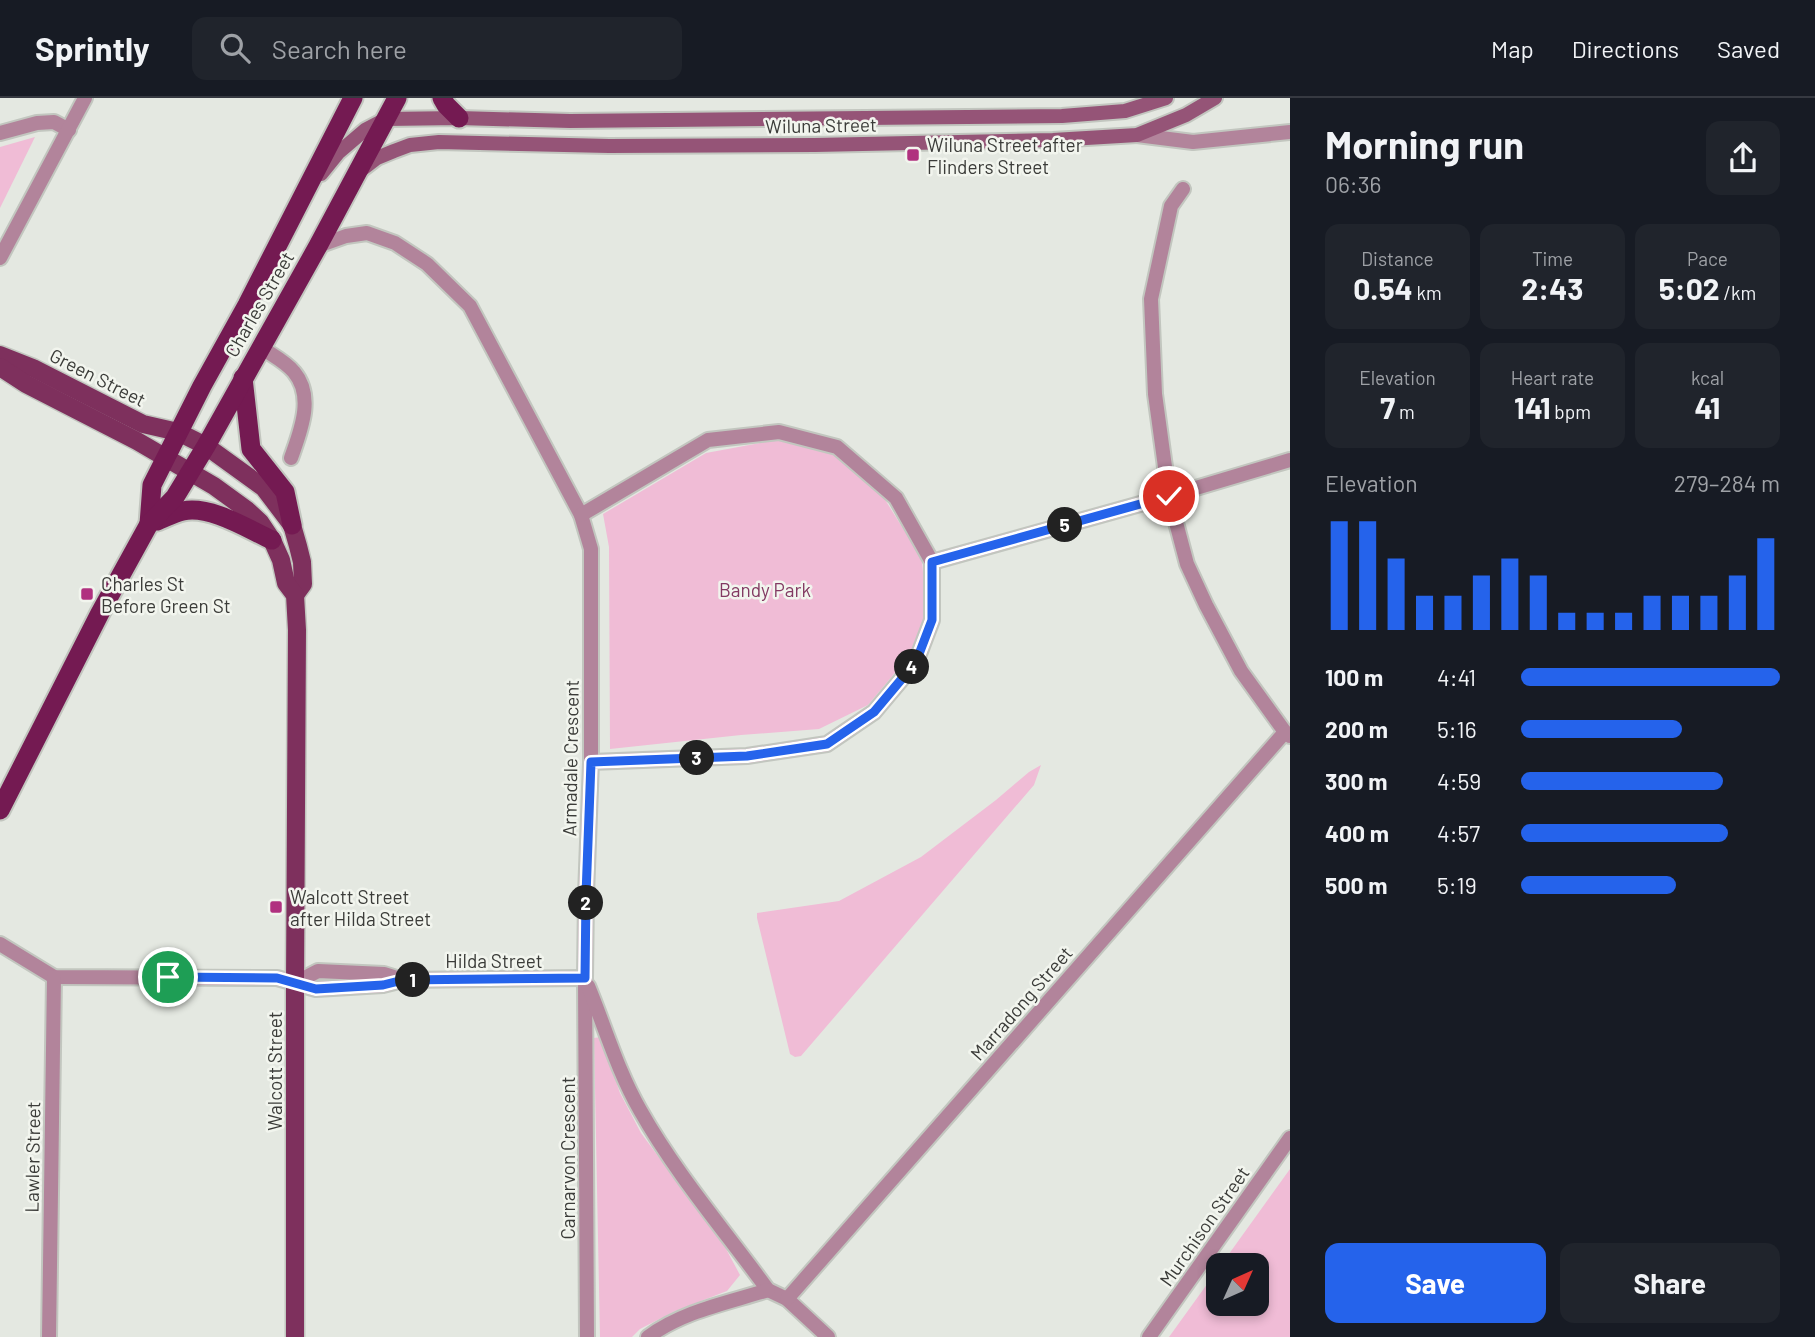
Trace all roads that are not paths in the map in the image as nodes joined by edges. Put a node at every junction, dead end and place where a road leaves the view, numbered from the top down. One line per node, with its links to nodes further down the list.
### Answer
1 (85, 98): 10 (street)
2 (353, 98): 17 (highway, Charles Street)
3 (397, 98): 8 (highway, Charles Street)
4 (442, 98): 7 (highway)
5 (1166, 98): 9 (main road, Wiluna Street)
6 (1215, 98): 13 (main road)
7 (459, 118): 8 (main road, Wiluna Street); 9 (main road, Wiluna Street)
8 (386, 119): 15 (highway, Charles Street); 17 (main road)
9 (674, 120): 14 (main road)
10 (69, 130): 12 (street); 19 (street)
11 (1290, 132): 13 (street, Wiluna Street)
12 (0, 133)
13 (1137, 135): 14 (main road, Wiluna Street)
14 (675, 145): 15 (main road, Wiluna Street)
15 (358, 173): 18 (highway, Charles Street)
16 (1183, 189): 30 (street)
17 (299, 203): 24 (highway, Charles Street)
18 (318, 246): 20 (highway, Charles Street); 31 (street, Armadale Crescent)
19 (0, 258)
20 (262, 348): 23 (highway, Charles Street); 27 (street)
21 (0, 355): 24 (main road, Green Street)
22 (0, 367): 26 (main road, Green Street)
23 (243, 378): 25 (highway, Charles Street); 33 (highway)
24 (178, 432): 25 (main road, Walcott Street); 26 (highway, Charles Street)
25 (206, 446): 29 (highway, Charles Street); 33 (main road, Walcott Street)
26 (165, 458): 29 (main road, Walcott Street); 32 (highway, Charles Street)
27 (291, 458)
28 (1290, 460): 30 (street)
29 (190, 472): 32 (highway, Charles Street); 34 (main road, Walcott Street)
30 (1169, 496): 35 (street); 37 (street)
31 (582, 515): 35 (street); 38 (street, Armadale Crescent)
32 (149, 524): 34 (highway); 39 (highway, Charles Street)
33 (292, 525): 36 (main road, Walcott Street)
34 (272, 540): 36 (main road, Walcott Street)
35 (932, 562): 38 (street)
36 (296, 595): 43 (main road, Walcott Street)
37 (1287, 734): 46 (street, Marradong Street)
38 (591, 762): 42 (street, Armadale Crescent)
39 (0, 810)
40 (0, 944): 41 (street)
41 (54, 977): 43 (street, Hilda Street); 47 (street, Lawler Street)
42 (585, 978): 43 (street, Hilda Street); 45 (street, Armadale Crescent); 49 (street, Carnarvon Crescent)
43 (295, 983): 48 (main road, Walcott Street)
44 (1290, 1138): 52 (street, Murchison Street)
45 (768, 1290): 46 (street, Armadale Crescent); 50 (street)
46 (787, 1299): 51 (street, Armadale Crescent)
47 (49, 1337)
48 (295, 1337)
49 (587, 1337)
50 (648, 1337)
51 (828, 1337)
52 (1149, 1337)

